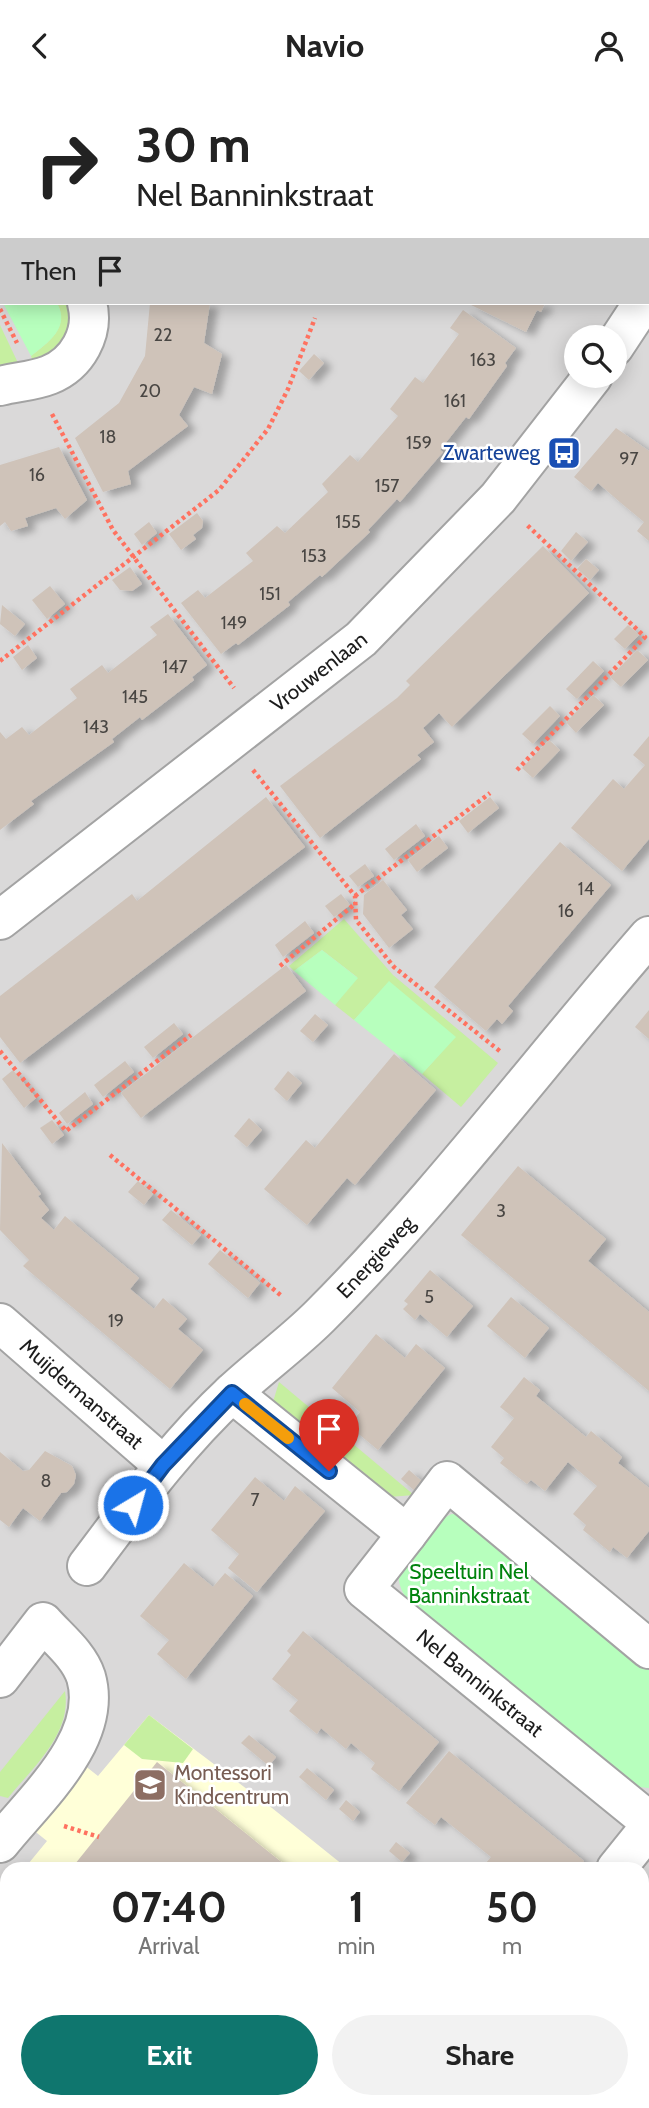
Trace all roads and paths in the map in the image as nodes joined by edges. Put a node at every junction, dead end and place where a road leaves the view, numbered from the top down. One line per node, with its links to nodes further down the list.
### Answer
1 (87, 305): 4 (street)
2 (0, 309): 4 (path)
3 (315, 318): 7 (path)
4 (17, 383): 7 (path)
5 (584, 388): 6 (street, Vrouwenlaan)
6 (498, 498): 8 (path); 10 (street, Vrouwenlaan)
7 (134, 559): 9 (path); 10 (path)
8 (647, 638): 11 (path)
9 (0, 661)
10 (244, 731): 13 (path); 15 (street, Vrouwenlaan)
11 (517, 770)
12 (490, 793): 13 (path)
13 (355, 896): 14 (path)
14 (357, 902): 17 (path); 20 (path)
15 (0, 920)
16 (649, 936): 20 (street, Energieweg)
17 (280, 967)
18 (191, 1035): 19 (path)
19 (0, 1051)
20 (529, 1075): 22 (street, Energieweg)
21 (110, 1155): 22 (path)
22 (313, 1322): 24 (street, Energieweg)
23 (0, 1323): 25 (street, Muijdermanstraat)
24 (232, 1393): 25 (street, Energieweg); 26 (street)
25 (163, 1465): 27 (street, Energieweg)
26 (407, 1534): 28 (street, Nel Banninkstraat); 30 (street, Nel Banninkstraat)
27 (87, 1566)
28 (649, 1649)
29 (0, 1678): 32 (street)
30 (649, 1821)
31 (649, 1828): 33 (street)
32 (0, 1843)
33 (622, 1862)

